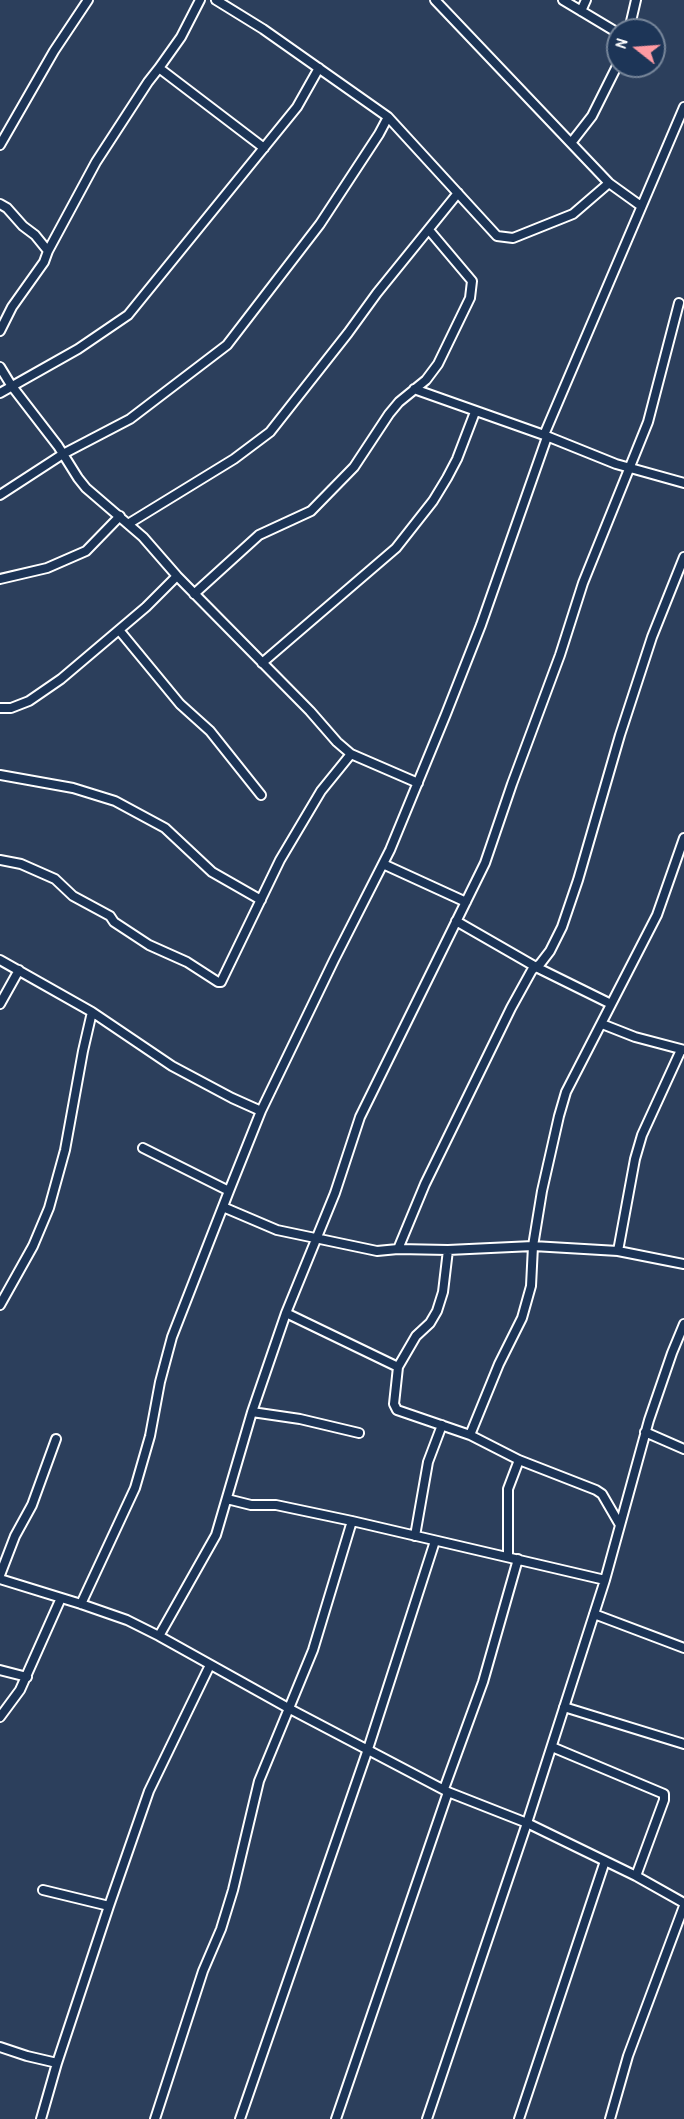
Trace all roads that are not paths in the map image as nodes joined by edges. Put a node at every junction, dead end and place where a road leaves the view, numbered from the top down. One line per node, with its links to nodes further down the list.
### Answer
1 (88, 0): 17 (street)
2 (200, 0): 11 (street)
3 (216, 0): 12 (street)
4 (435, 0): 16 (street)
5 (562, 0): 8 (street)
6 (586, 0): 8 (street)
7 (636, 0): 9 (street)
8 (581, 11): 10 (street)
9 (632, 18)
10 (606, 26)
11 (159, 68): 18 (street); 24 (street)
12 (319, 68): 15 (street); 18 (street)
13 (611, 78): 16 (street)
14 (684, 107): 22 (street)
15 (388, 117): 20 (street); 33 (street)
16 (571, 143): 19 (street)
17 (0, 145)
18 (264, 148): 28 (street)
19 (609, 183): 20 (street); 22 (street)
20 (458, 193): 23 (street)
21 (0, 204): 24 (street)
22 (641, 206): 32 (street)
23 (429, 230): 29 (street); 38 (street)
24 (48, 251): 26 (street)
25 (679, 303): 34 (street)
26 (0, 331)
27 (0, 367): 28 (street)
28 (11, 385): 30 (street); 33 (street)
29 (414, 389): 31 (street); 42 (street)
30 (0, 393)
31 (475, 411): 32 (street); 44 (street)
32 (545, 436): 34 (street); 48 (street)
33 (63, 454): 36 (street); 37 (street)
34 (629, 467): 35 (street); 54 (street)
35 (684, 483)
36 (0, 495)
37 (120, 516): 38 (street); 41 (street)
38 (128, 524): 40 (street)
39 (684, 557): 57 (street)
40 (177, 576): 42 (street); 43 (street)
41 (0, 579)
42 (194, 594): 44 (street)
43 (119, 630): 45 (street); 49 (street)
44 (262, 663): 46 (street)
45 (0, 708)
46 (351, 754): 48 (street); 53 (street)
47 (0, 775): 53 (street)
48 (418, 783): 52 (street)
49 (261, 795)
50 (684, 838): 60 (street)
51 (0, 860): 53 (street)
52 (383, 864): 54 (street); 64 (street)
53 (261, 900)
54 (466, 902): 55 (street)
55 (456, 921): 57 (street); 68 (street)
56 (0, 960): 58 (street)
57 (536, 967): 60 (street); 70 (street)
58 (19, 970): 59 (street); 61 (street)
59 (0, 1004)
60 (611, 1004): 62 (street)
61 (92, 1012): 64 (street); 74 (street)
62 (602, 1024): 63 (street); 69 (street)
63 (682, 1050): 72 (street)
64 (261, 1112): 66 (street)
65 (143, 1148): 66 (street)
66 (229, 1191): 67 (street)
67 (223, 1207): 68 (street); 97 (street)
68 (317, 1239): 70 (street); 75 (street)
69 (533, 1246): 71 (street); 72 (street); 83 (street)
70 (398, 1249): 71 (street)
71 (448, 1251): 78 (street)
72 (618, 1251): 73 (street)
73 (684, 1264)
74 (0, 1305)
75 (286, 1312): 78 (street); 79 (street)
76 (684, 1324): 77 (street)
77 (682, 1336): 81 (street)
78 (398, 1367): 80 (street)
79 (252, 1412): 82 (street); 87 (street)
80 (442, 1425): 83 (street); 90 (street)
81 (645, 1432): 85 (street); 89 (street)
82 (359, 1433)
83 (470, 1435): 86 (street)
84 (56, 1438): 94 (street)
85 (684, 1449)
86 (519, 1460): 89 (street); 92 (street)
87 (227, 1500): 88 (street); 99 (street)
88 (352, 1521): 90 (street); 105 (street)
89 (620, 1525): 95 (street)
90 (415, 1536): 91 (street)
91 (435, 1541): 92 (street); 109 (street)
92 (508, 1557): 93 (street)
93 (518, 1559): 95 (street); 110 (street)
94 (0, 1577): 96 (street)
95 (604, 1580): 98 (street)
96 (61, 1598): 97 (street); 103 (street)
97 (81, 1604): 99 (street)
98 (594, 1614): 100 (street); 104 (street)
99 (159, 1636): 101 (street)
100 (684, 1648)
101 (210, 1665): 105 (street); 116 (street)
102 (0, 1670): 103 (street)
103 (27, 1677): 106 (street)
104 (564, 1707): 107 (street); 108 (street)
105 (290, 1708): 109 (street); 120 (street)
106 (0, 1717)
107 (684, 1744)
108 (552, 1747): 111 (street); 113 (street)
109 (368, 1749): 110 (street); 121 (street)
110 (446, 1790): 111 (street); 122 (street)
111 (527, 1823): 112 (street); 123 (street)
112 (605, 1861): 113 (street); 124 (street)
113 (636, 1876): 115 (street)
114 (43, 1890): 116 (street)
115 (684, 1905): 125 (street)
116 (109, 1906): 118 (street)
117 (0, 2047): 118 (street)
118 (57, 2063): 119 (street)
119 (41, 2119)
120 (155, 2119)
121 (240, 2119)
122 (336, 2119)
123 (427, 2119)
124 (519, 2119)
125 (610, 2119)

